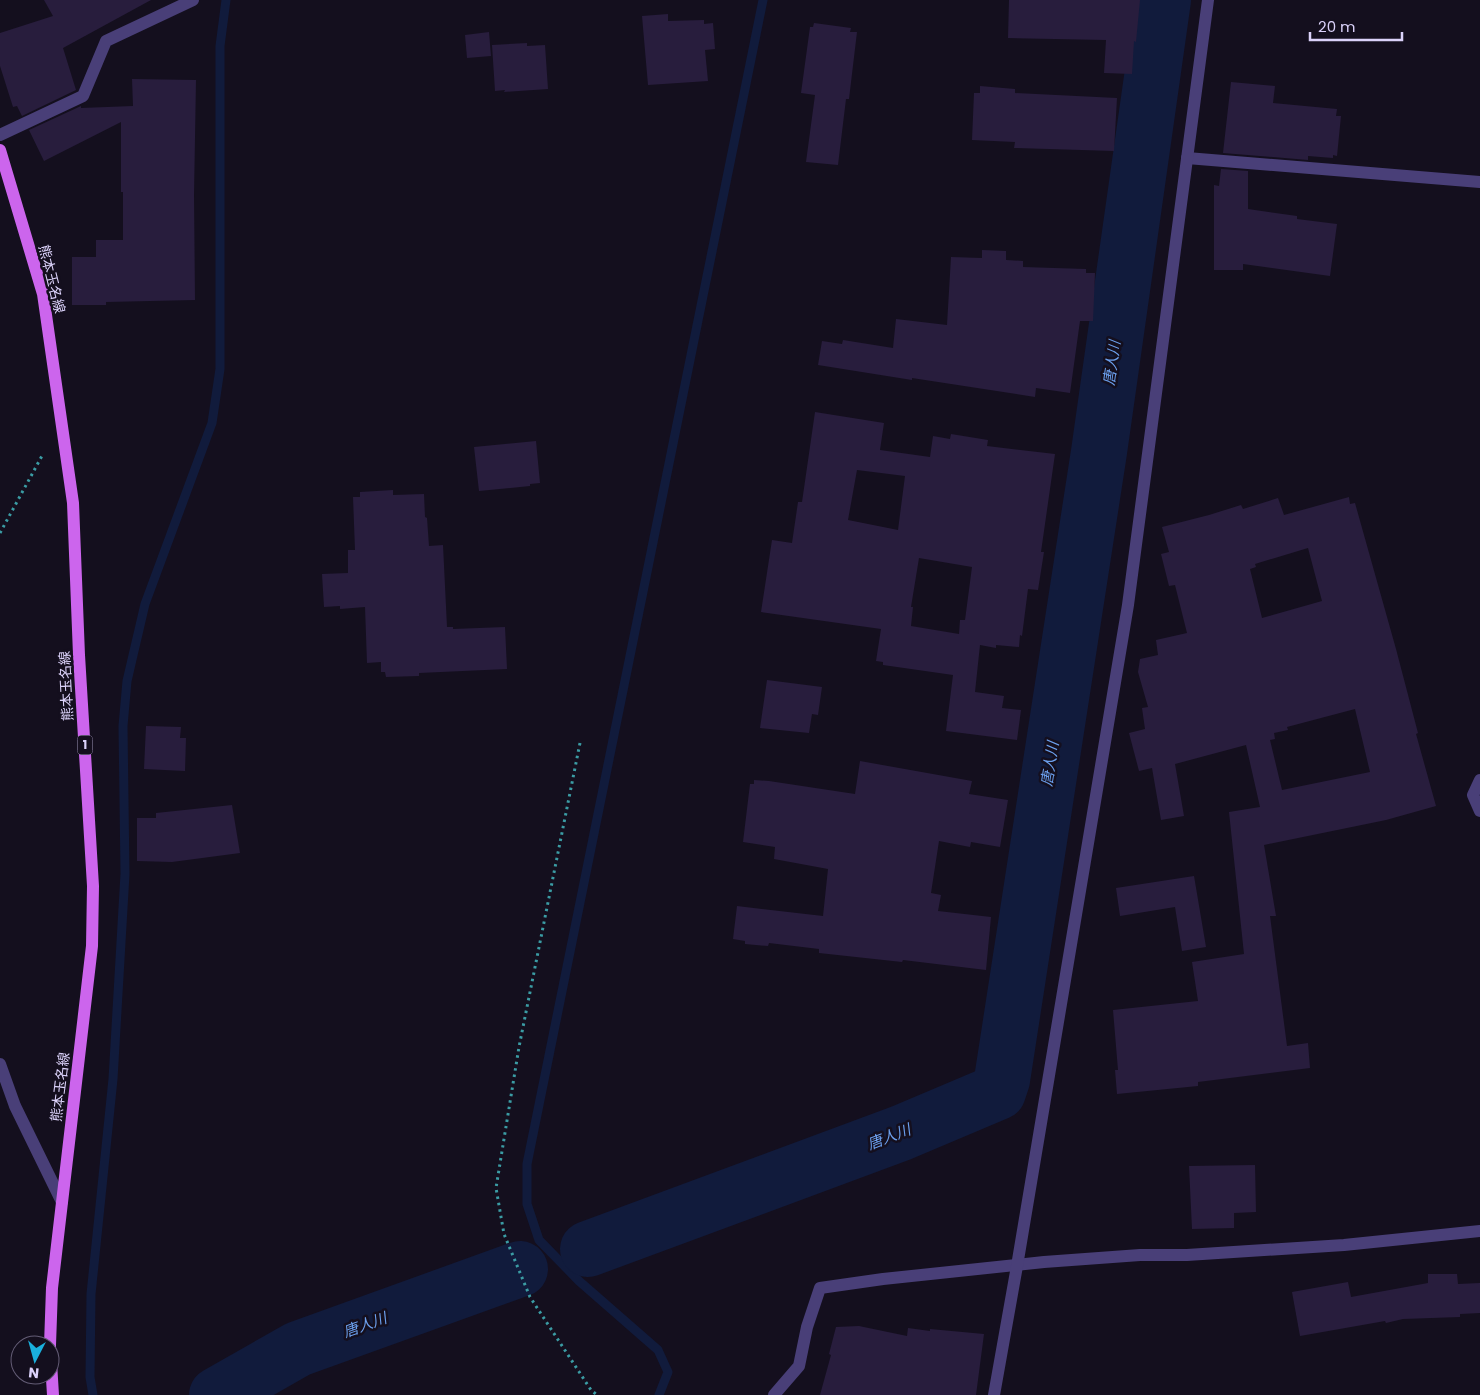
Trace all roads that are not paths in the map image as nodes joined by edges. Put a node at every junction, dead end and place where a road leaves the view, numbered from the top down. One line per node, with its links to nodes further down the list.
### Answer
1 (193, 0): 3 (street)
2 (1208, 0): 5 (street)
3 (0, 135)
4 (0, 150): 10 (main road, 熊本玉名線 / 1)
5 (1187, 158): 6 (street); 12 (street)
6 (1480, 182)
7 (1480, 780): 8 (street)
8 (1480, 811)
9 (0, 1064): 10 (street)
10 (62, 1202): 13 (main road, 熊本玉名線 / 1)
11 (1480, 1232): 12 (street)
12 (1018, 1266): 14 (street); 15 (street)
13 (50, 1335)
14 (774, 1395)
15 (994, 1395)

